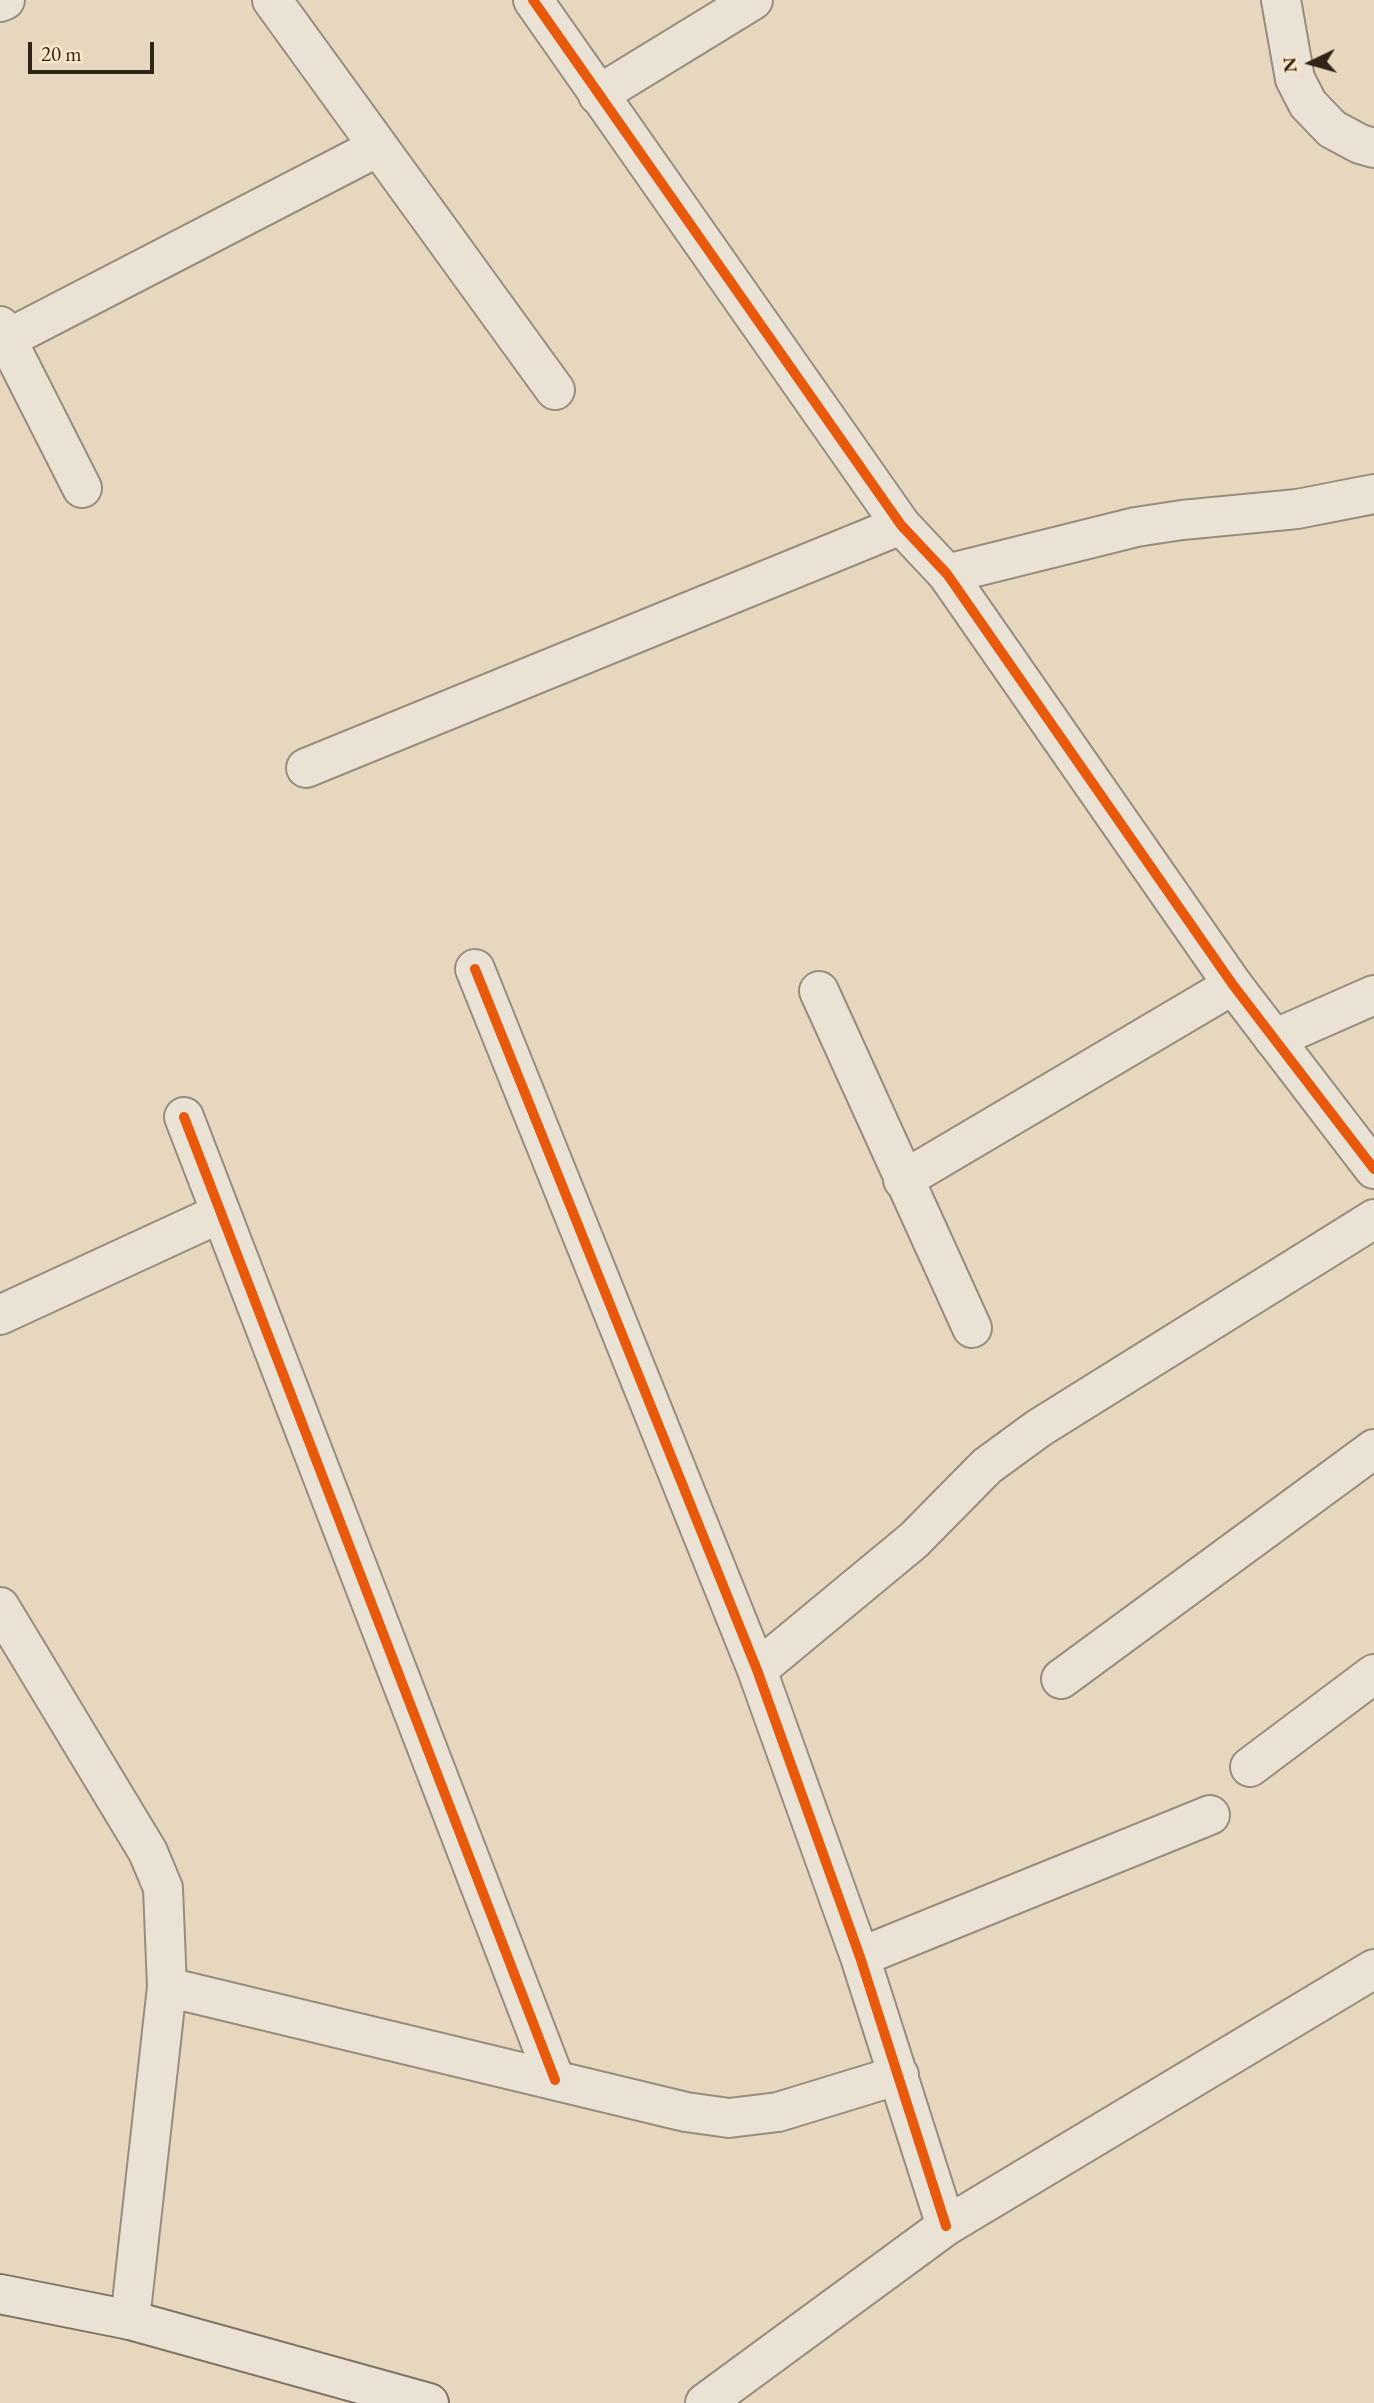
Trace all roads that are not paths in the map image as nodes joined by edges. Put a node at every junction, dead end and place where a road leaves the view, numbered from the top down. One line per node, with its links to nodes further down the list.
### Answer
1 (272, 0): 6 (street)
2 (533, 0): 5 (street)
3 (752, 0): 5 (street)
4 (1281, 0): 7 (street)
5 (598, 95): 12 (street)
6 (378, 147): 8 (street); 9 (street)
7 (1374, 148)
8 (3, 332): 10 (street)
9 (555, 390)
10 (82, 488)
11 (1374, 494): 13 (street)
12 (901, 525): 13 (street); 14 (street)
13 (947, 575): 16 (street)
14 (306, 768)
15 (475, 969): 29 (street)
16 (1233, 985): 19 (street); 22 (street)
17 (819, 991): 22 (street)
18 (1374, 995): 19 (street)
19 (1274, 1039): 21 (street)
20 (184, 1117): 23 (street)
21 (1374, 1169)
22 (903, 1180): 26 (street)
23 (221, 1213): 25 (street); 38 (street)
24 (1374, 1219): 29 (street)
25 (0, 1314)
26 (972, 1328)
27 (1374, 1449): 31 (street)
28 (0, 1607): 36 (street)
29 (757, 1670): 34 (street)
30 (1374, 1674): 32 (street)
31 (1061, 1679)
32 (1250, 1767)
33 (1210, 1815): 34 (street)
34 (860, 1957): 37 (street)
35 (1371, 1985): 39 (street)
36 (167, 1987): 38 (street); 41 (street)
37 (899, 2075): 38 (street); 39 (street)
38 (555, 2080)
39 (946, 2227): 43 (street)
40 (0, 2294): 41 (street)
41 (130, 2320): 42 (street)
42 (429, 2403)
43 (705, 2403)

